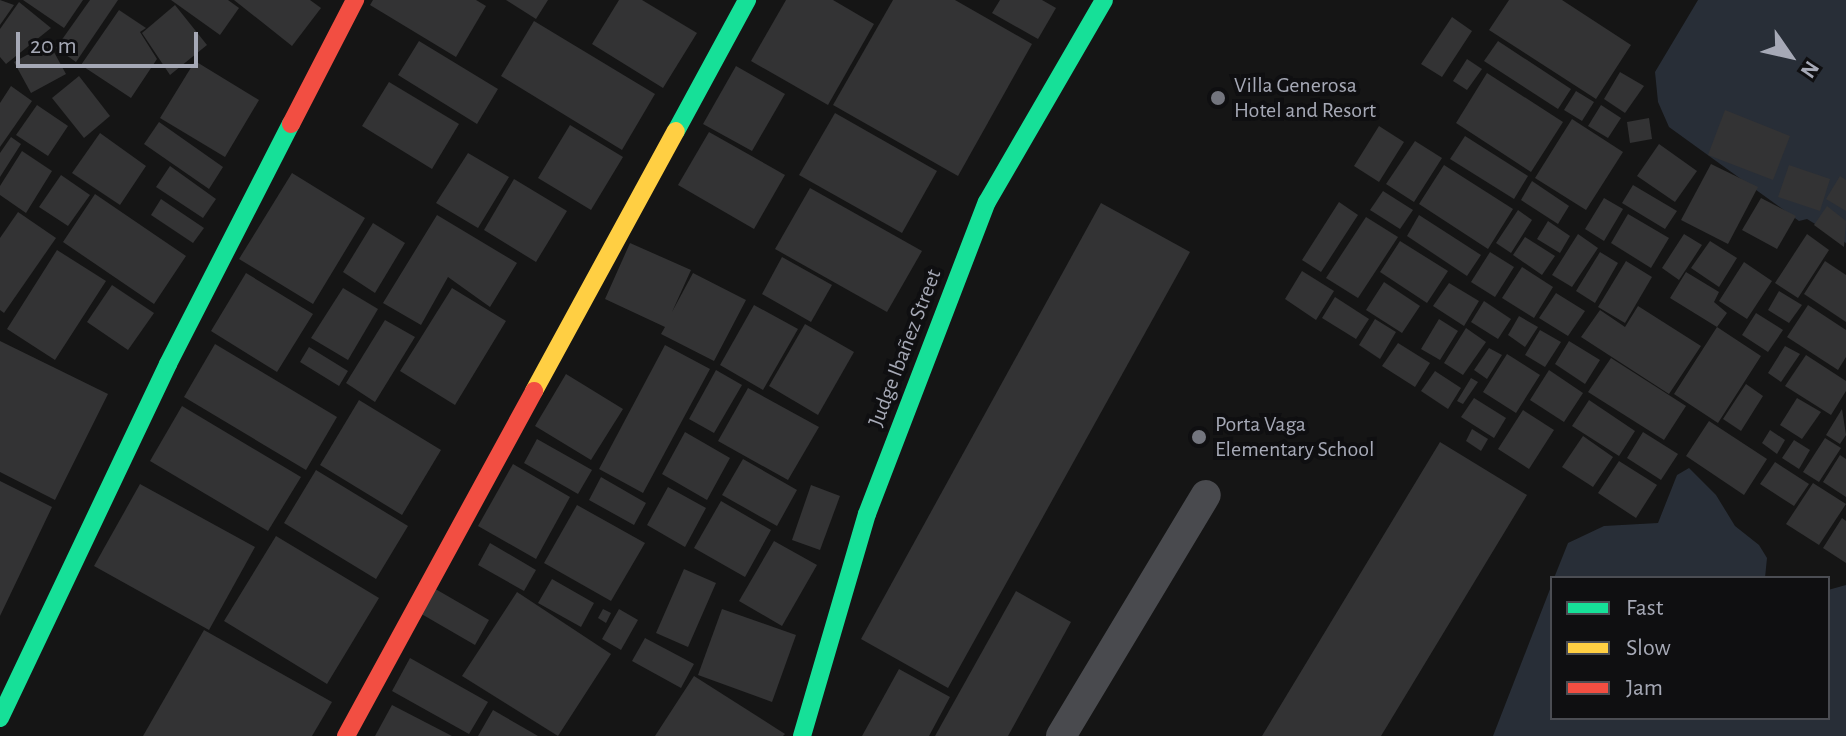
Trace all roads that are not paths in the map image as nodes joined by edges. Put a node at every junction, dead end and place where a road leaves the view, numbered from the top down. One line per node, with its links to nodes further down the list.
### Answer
1 (355, 0): 5 (street)
2 (747, 0): 6 (street)
3 (1104, 0): 7 (street, Judge Ibañez Street)
4 (1206, 495): 8 (lane)
5 (0, 718)
6 (346, 736)
7 (802, 736)
8 (1061, 736)

